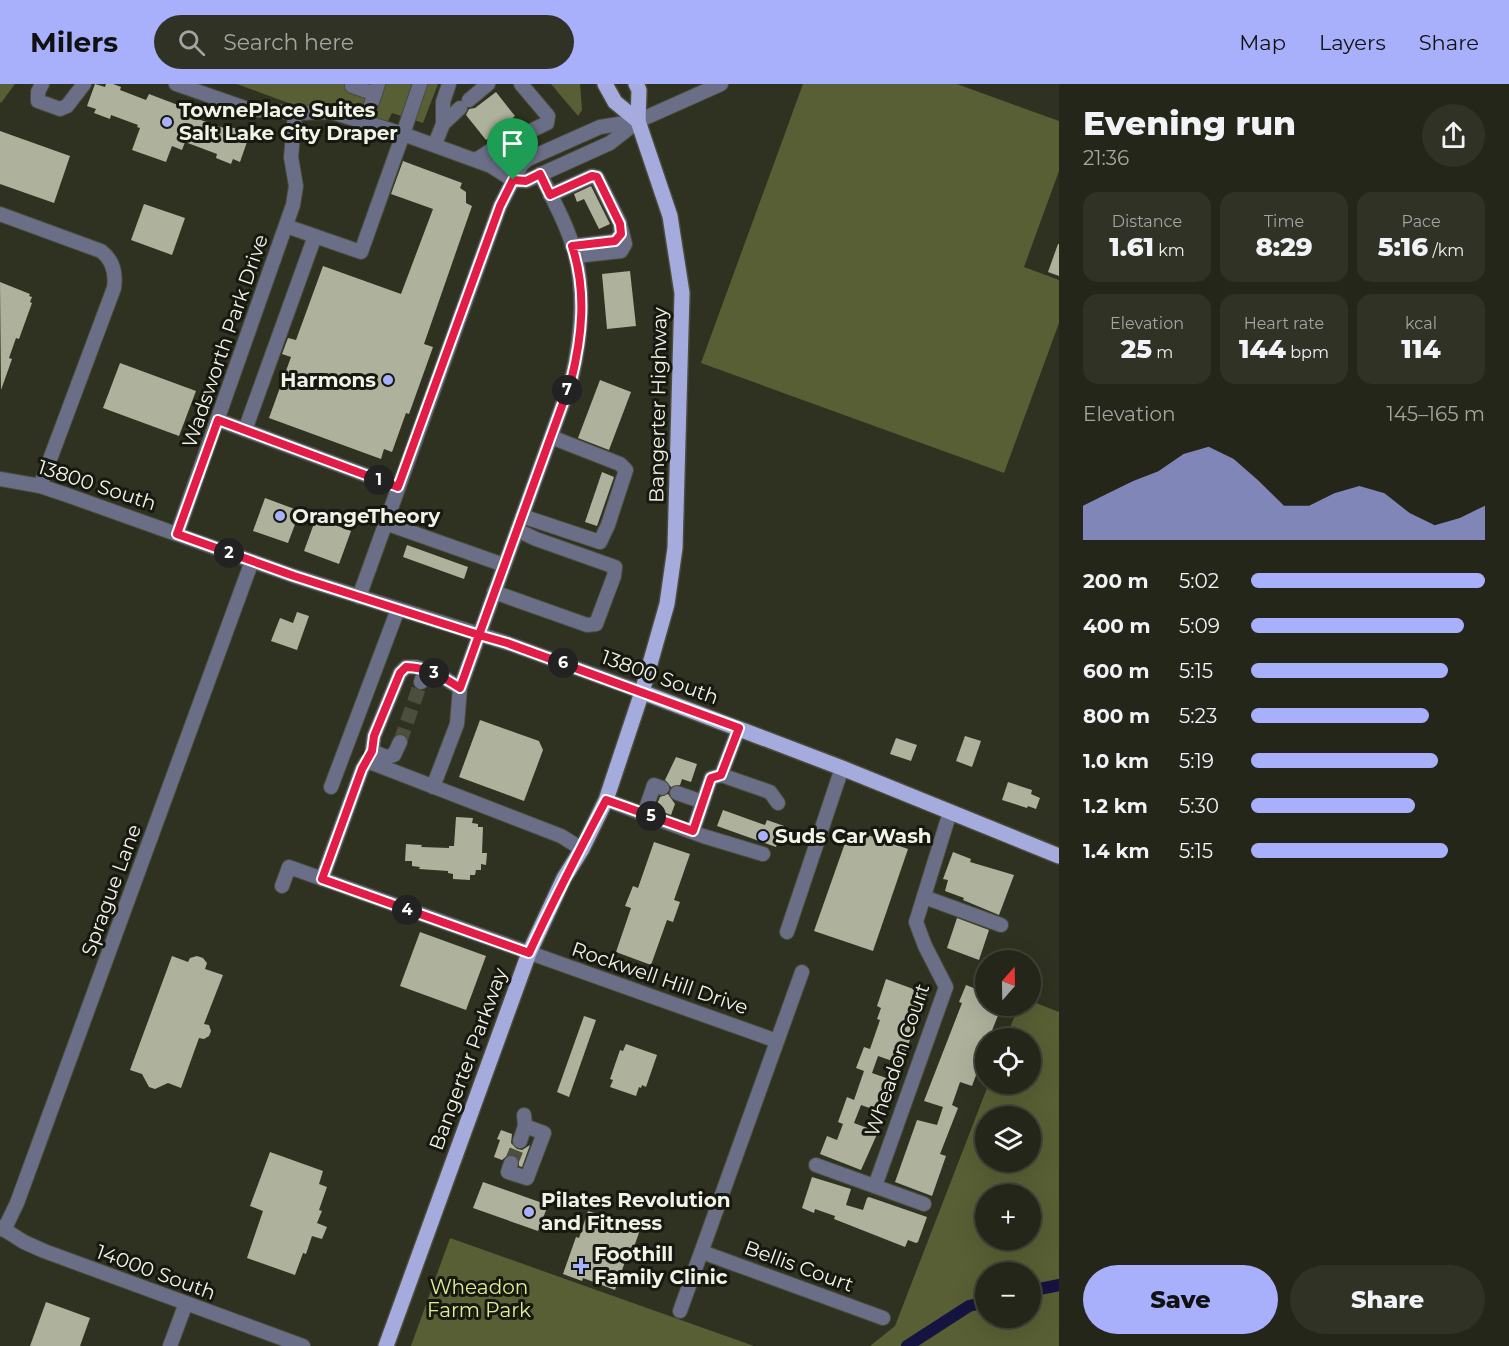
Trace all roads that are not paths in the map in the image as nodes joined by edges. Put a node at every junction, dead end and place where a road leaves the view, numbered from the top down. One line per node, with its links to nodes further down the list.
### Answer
1 (42, 84): 2 (street)
2 (84, 84)
3 (176, 84): 13 (street)
4 (420, 84): 17 (street)
5 (449, 84): 16 (street)
6 (488, 84): 16 (street)
7 (520, 84): 19 (street)
8 (604, 84): 14 (main road)
9 (636, 84): 14 (main road, Bangerter Highway)
10 (721, 84): 14 (street)
11 (352, 86): 12 (street)
12 (377, 89): 15 (street)
13 (295, 113): 15 (street); 24 (street, Wadsworth Park Drive)
14 (638, 121): 20 (street); 21 (street); 43 (main road, Bangerter Highway)
15 (364, 122): 17 (street)
16 (443, 124): 18 (street)
17 (403, 134): 18 (street); 25 (street)
18 (435, 144): 19 (street)
19 (476, 160): 21 (street)
20 (540, 174): 21 (street); 22 (street)
21 (513, 180): 32 (street)
22 (550, 195): 26 (street); 26 (street)
23 (0, 214): 31 (street)
24 (286, 226): 25 (street); 27 (street, Wadsworth Park Drive)
25 (315, 236): 28 (street)
26 (574, 251): 29 (street)
27 (218, 420): 28 (street); 35 (street, Wadsworth Park Drive)
28 (245, 430): 32 (street)
29 (550, 437): 34 (street); 34 (street)
30 (0, 479): 31 (street, 13800 South)
31 (40, 486): 35 (street, 13800 South)
32 (398, 487): 33 (street)
33 (385, 523): 37 (street); 39 (street)
34 (519, 523): 37 (street); 38 (street)
35 (177, 534): 36 (street, 13800 South)
36 (252, 561): 39 (street, 13800 South); 75 (street, Sprague Lane)
37 (504, 565): 38 (street)
38 (494, 592): 41 (street)
39 (359, 597): 40 (street, 13800 South)
40 (398, 609): 41 (street, 13800 South); 49 (street)
41 (479, 635): 42 (street); 43 (street, 13800 South)
42 (460, 688): 46 (street); 50 (street)
43 (642, 692): 44 (main road, 13800 South); 53 (main road, Bangerter Parkway)
44 (739, 728): 47 (main road, 13800 South); 48 (street)
45 (400, 742): 46 (street)
46 (370, 756): 50 (street); 62 (street)
47 (842, 768): 56 (main road, 13800 South); 66 (street)
48 (721, 775): 54 (street); 55 (street)
49 (331, 787)
50 (433, 787): 59 (street)
51 (662, 788): 57 (street)
52 (677, 794): 54 (street)
53 (606, 800): 57 (street); 59 (main road, Bangerter Parkway)
54 (703, 802): 58 (street)
55 (778, 803)
56 (950, 812): 61 (main road, 13800 South); 64 (street, Wheadon Court)
57 (644, 814): 58 (street)
58 (693, 831): 60 (street)
59 (582, 849): 67 (main road, Bangerter Parkway)
60 (763, 854)
61 (1059, 856)
62 (322, 879): 63 (street, Rockwell Hill Drive); 67 (street, Rockwell Hill Drive)
63 (282, 886)
64 (924, 897): 65 (street); 73 (street, Wheadon Court)
65 (1001, 925)
66 (787, 932)
67 (529, 953): 69 (street, Rockwell Hill Drive); 82 (main road, Bangerter Parkway)
68 (802, 972): 69 (street)
69 (777, 1041): 76 (street)
70 (520, 1141): 71 (street)
71 (511, 1163)
72 (816, 1165): 73 (street)
73 (875, 1186): 74 (street)
74 (924, 1204)
75 (2, 1228): 77 (street, 14000 South)
76 (702, 1252): 78 (street); 79 (street, Bellis Court)
77 (186, 1303): 80 (street); 81 (street, 14000 South)
78 (680, 1311)
79 (883, 1318)
80 (170, 1346)
81 (303, 1346)
82 (386, 1346)

